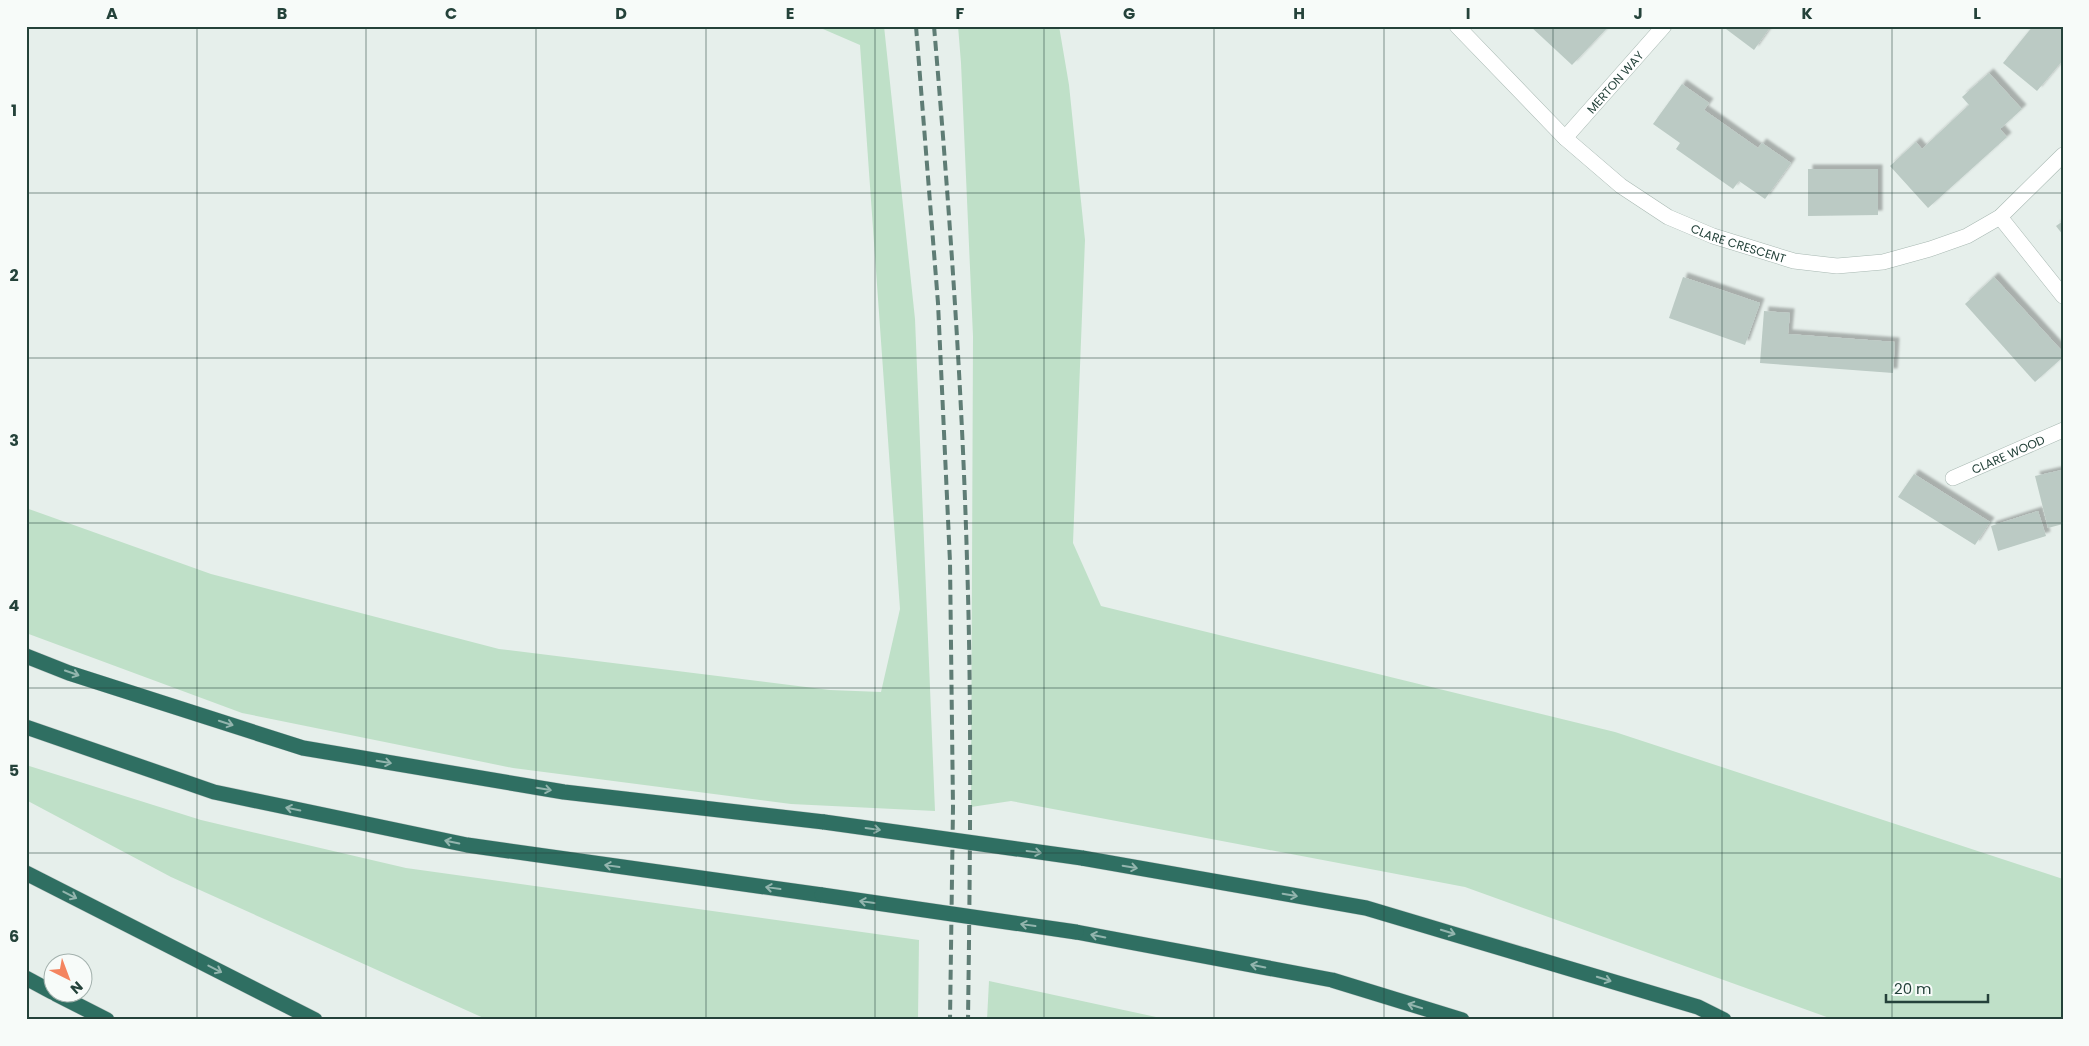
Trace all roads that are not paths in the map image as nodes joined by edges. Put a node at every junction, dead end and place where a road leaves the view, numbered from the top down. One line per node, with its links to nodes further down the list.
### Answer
1 (1457, 26): 3 (street, CLARE CRESCENT)
2 (1664, 26): 3 (street, MERTON WAY)
3 (1565, 138): 5 (street, CLARE CRESCENT)
4 (2063, 155): 5 (street, CLARE CRESCENT)
5 (2000, 217): 6 (street)
6 (2063, 296)
7 (2063, 430): 8 (street, CLARE WOOD)
8 (1953, 478)
9 (26, 656): 18 (highway, one-way to 18, bridge)
10 (26, 727): 17 (highway, one-way to 10, bridge)
11 (26, 873): 16 (highway, one-way to 16)
12 (26, 978): 13 (highway)
13 (42, 987)
14 (76, 1004): 15 (highway)
15 (107, 1020)
16 (315, 1020)
17 (1462, 1020)
18 (1724, 1020)

